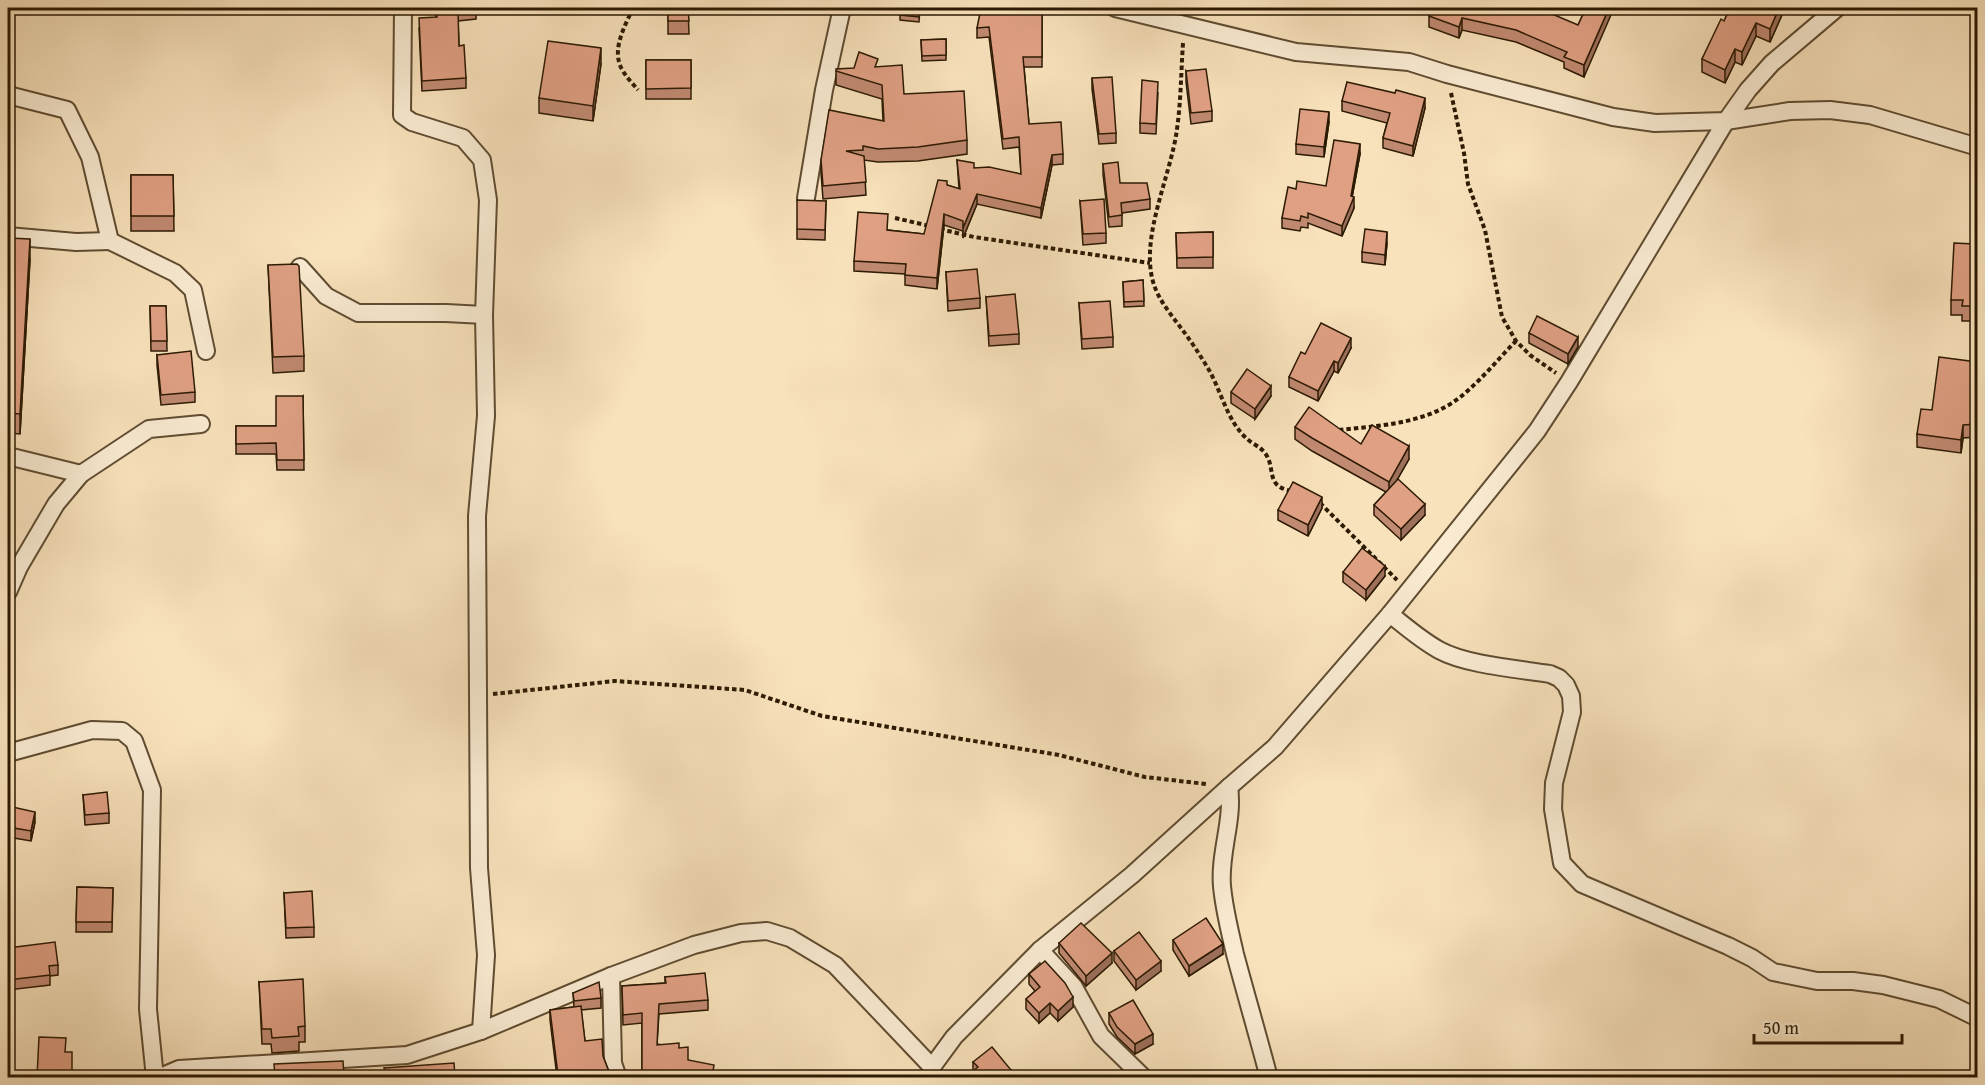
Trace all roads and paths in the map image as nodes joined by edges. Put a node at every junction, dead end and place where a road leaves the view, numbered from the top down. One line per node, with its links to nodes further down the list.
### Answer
1 (403, 8): 18 (street)
2 (633, 8): 8 (path)
3 (842, 8): 12 (street)
4 (1115, 8): 6 (street)
5 (1837, 8): 10 (street)
6 (1184, 25): 7 (street); 16 (path)
7 (1447, 74): 10 (street); 19 (path)
8 (638, 90)
9 (8, 95): 15 (street)
10 (1726, 121): 11 (street); 21 (street)
11 (1977, 147)
12 (806, 198)
13 (895, 218): 16 (path)
14 (8, 237): 15 (street)
15 (110, 241): 20 (street)
16 (1150, 263): 26 (path)
17 (300, 267): 18 (street)
18 (484, 315): 31 (street)
19 (1516, 341): 21 (path); 23 (path)
20 (206, 351)
21 (1569, 382): 28 (street)
22 (201, 424): 25 (street)
23 (1339, 430)
24 (8, 456): 25 (street)
25 (81, 474): 29 (street)
26 (1300, 492)
27 (1314, 497): 28 (path)
28 (1408, 591): 30 (street)
29 (8, 592)
30 (1390, 614): 33 (street); 36 (street)
31 (478, 696): 33 (path); 37 (street)
32 (8, 753): 39 (street)
33 (1229, 787): 34 (street); 42 (street)
34 (1040, 950): 38 (street); 41 (street)
35 (610, 976): 37 (street); 38 (street); 40 (street)
36 (1977, 1018)
37 (481, 1031): 39 (street)
38 (930, 1072)
39 (156, 1077)
40 (618, 1077)
41 (1144, 1077)
42 (1269, 1077)

